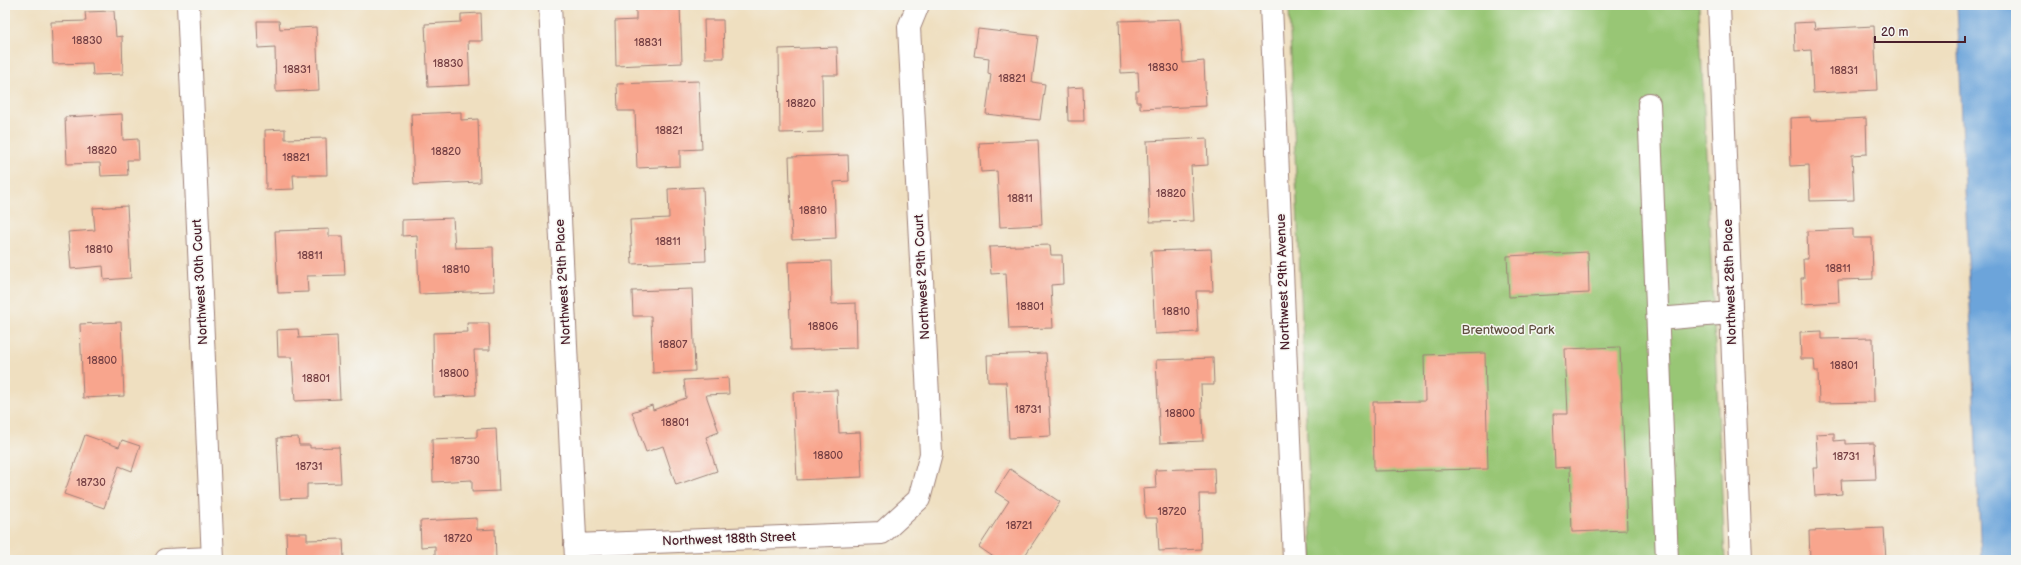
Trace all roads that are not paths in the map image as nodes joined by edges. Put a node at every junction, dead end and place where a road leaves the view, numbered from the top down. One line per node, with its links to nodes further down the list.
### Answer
1 (188, 5): 11 (street, Northwest 30th Court)
2 (550, 5): 10 (street, Northwest 29th Place)
3 (918, 5): 9 (street, Northwest 29th Court)
4 (1271, 5): 13 (street, Northwest 29th Avenue)
5 (1719, 5): 7 (street, Northwest 28th Place)
6 (1649, 104): 8 (street)
7 (1731, 313): 8 (street); 15 (street, Northwest 28th Place)
8 (1658, 319): 14 (street)
9 (882, 532): 10 (street, Northwest 188th Street)
10 (576, 552)
11 (212, 559): 12 (street)
12 (166, 560)
13 (1294, 560)
14 (1667, 560)
15 (1741, 560)

